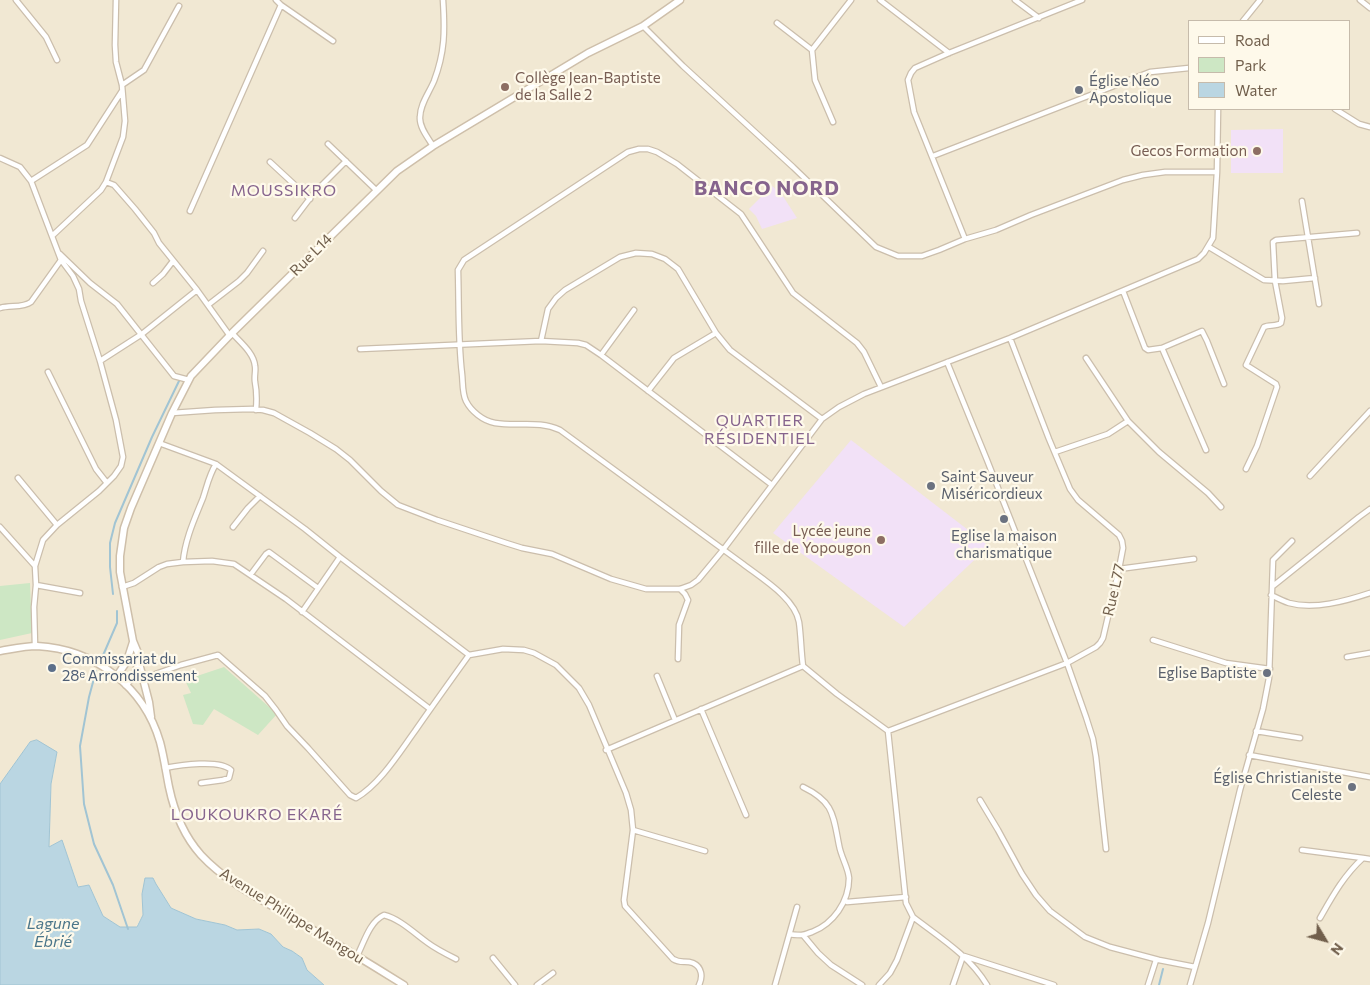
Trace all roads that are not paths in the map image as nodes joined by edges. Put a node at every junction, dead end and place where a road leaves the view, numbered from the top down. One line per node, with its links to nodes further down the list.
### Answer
1 (16, 0): 22 (street)
2 (116, 0): 24 (street)
3 (276, 0): 12 (street)
4 (443, 0): 30 (street)
5 (680, 0): 18 (street, Rue L14)
6 (851, 0): 20 (street)
7 (880, 0): 21 (street)
8 (1015, 0): 15 (street)
9 (1082, 0): 15 (street)
10 (1260, 0): 16 (street)
11 (1360, 0): 14 (street)
12 (281, 5): 19 (street); 41 (street)
13 (180, 6): 24 (street)
14 (1369, 6)
15 (1039, 18): 21 (street)
16 (1244, 20)
17 (777, 23): 20 (street)
18 (643, 26): 30 (street, Rue L14); 46 (street)
19 (333, 41)
20 (812, 50): 27 (street)
21 (948, 52): 31 (street)
22 (57, 60)
23 (1188, 68): 31 (street)
24 (122, 88): 36 (street); 37 (street)
25 (1218, 110): 35 (street)
26 (1337, 110): 28 (street)
27 (833, 122)
28 (1370, 127)
29 (328, 144): 33 (street)
30 (433, 146): 38 (street, Rue L14)
31 (933, 156): 46 (street)
32 (0, 158): 36 (street)
33 (346, 161): 38 (street); 39 (street)
34 (270, 162): 39 (street)
35 (1217, 172): 46 (street); 47 (street)
36 (31, 181): 44 (street)
37 (106, 182): 44 (street); 51 (street)
38 (376, 190): 63 (street, Rue L14)
39 (310, 199): 42 (street)
40 (1302, 200): 45 (street)
41 (190, 211)
42 (294, 218)
43 (1357, 234): 45 (street)
44 (52, 236): 49 (street)
45 (1309, 238): 52 (street); 53 (street)
46 (965, 239)
47 (1209, 247): 53 (street); 56 (street)
48 (263, 251): 58 (street)
49 (58, 252): 50 (street); 62 (street)
50 (61, 260): 59 (street); 71 (street)
51 (173, 261): 54 (street); 55 (street)
52 (1315, 278): 53 (street); 57 (street)
53 (1275, 281): 87 (street)
54 (153, 283)
55 (197, 290): 58 (street); 62 (street)
56 (1123, 291): 64 (street); 67 (street)
57 (1319, 304)
58 (208, 305): 63 (street)
59 (0, 308)
60 (634, 310): 69 (street)
61 (716, 333): 65 (street); 77 (street); 81 (street)
62 (142, 334): 71 (street); 74 (street)
63 (231, 334): 74 (street, Rue L14); 78 (street)
64 (1010, 338): 72 (street); 85 (street, Rue L77)
65 (541, 341): 66 (street); 69 (street)
66 (459, 345): 68 (street); 76 (street); 99 (street)
67 (1162, 348): 75 (street); 84 (street)
68 (360, 349)
69 (601, 355): 77 (street)
70 (1086, 358): 82 (street)
71 (100, 361): 90 (street)
72 (947, 362): 76 (street); 124 (street)
73 (48, 372): 90 (street)
74 (189, 380): 80 (street, Rue L14)
75 (1224, 384)
76 (881, 388): 81 (street)
77 (648, 391): 91 (street)
78 (256, 410): 80 (street); 110 (street)
79 (1370, 411): 88 (street)
80 (172, 413): 83 (street, Rue L14)
81 (822, 419): 91 (street)
82 (1128, 421): 85 (street); 93 (street)
83 (159, 443): 86 (street); 108 (street, Rue L14)
84 (1206, 450)
85 (1054, 452): 104 (street, Rue L77)
86 (216, 464): 92 (street); 102 (street)
87 (1246, 469)
88 (1310, 476)
89 (18, 478): 95 (street)
90 (107, 483): 95 (street)
91 (772, 486): 99 (street)
92 (260, 496): 97 (street); 100 (street)
93 (1221, 507)
94 (1370, 509): 107 (street)
95 (57, 525): 103 (street)
96 (0, 527): 103 (street)
97 (233, 528)
98 (1292, 541): 107 (street)
99 (723, 550): 110 (street); 125 (street)
100 (340, 557): 109 (street); 120 (street)
101 (1194, 559): 104 (street)
102 (183, 562): 105 (street); 108 (street)
103 (35, 566): 106 (street)
104 (1119, 568): 124 (street, Rue L77)
105 (251, 574): 109 (street); 114 (street)
106 (36, 584): 111 (street); 117 (street)
107 (1273, 586): 113 (street)
108 (122, 587): 115 (street, Rue L14)
109 (318, 588): 114 (street)
110 (680, 588): 122 (street)
111 (80, 593)
112 (1370, 593): 113 (street)
113 (1271, 596): 126 (street)
114 (302, 612): 131 (street)
115 (133, 640): 123 (street, Rue L14); 127 (street, Rue L14)
116 (1153, 640): 126 (street)
117 (35, 646): 118 (street); 127 (street)
118 (0, 651)
119 (1370, 653): 121 (street)
120 (470, 655): 131 (street); 138 (street)
121 (1347, 656)
122 (678, 659)
123 (139, 662): 129 (street, Rue L14); 130 (street)
124 (1068, 663): 135 (street, Rue L77); 147 (street)
125 (803, 666): 132 (street); 135 (street)
126 (1270, 669): 136 (street)
127 (117, 676): 130 (street)
128 (657, 676): 133 (street)
129 (144, 678): 131 (street); 134 (street, Rue L14)
130 (126, 685): 134 (street)
131 (430, 709)
132 (701, 709): 133 (street); 145 (street)
133 (674, 720): 138 (street)
134 (152, 723): 140 (street, Avenue Philippe Mangou)
135 (888, 731): 152 (street)
136 (1256, 731): 137 (street); 139 (street)
137 (1300, 738)
138 (606, 750): 146 (street)
139 (1249, 755): 141 (street); 164 (street)
140 (165, 768): 142 (street); 159 (street, Avenue Philippe Mangou)
141 (1370, 777)
142 (201, 782)
143 (803, 787): 153 (street)
144 (980, 800): 163 (street)
145 (746, 815)
146 (633, 830): 149 (street); 169 (street)
147 (1106, 849)
148 (1302, 850): 150 (street)
149 (705, 851)
150 (1363, 858): 151 (street); 156 (street)
151 (1370, 859)
152 (906, 897): 153 (street); 155 (street)
153 (845, 900): 158 (street)
154 (798, 907): 157 (street)
155 (913, 917): 160 (street); 172 (street)
156 (1320, 918)
157 (790, 934): 158 (street); 170 (street)
158 (803, 935): 171 (street)
159 (357, 956): 162 (street); 166 (street, Avenue Philippe Mangou)
160 (963, 956): 173 (street); 174 (street); 175 (street)
161 (493, 958): 167 (street)
162 (456, 959)
163 (1156, 960): 164 (street); 176 (street)
164 (1195, 967): 177 (street)
165 (553, 973): 168 (street)
166 (404, 985)
167 (515, 985)
168 (537, 985)
169 (699, 985)
170 (775, 985)
171 (862, 985)
172 (879, 985)
173 (953, 985)
174 (987, 985)
175 (1054, 985)
176 (1148, 985)
177 (1190, 985)

